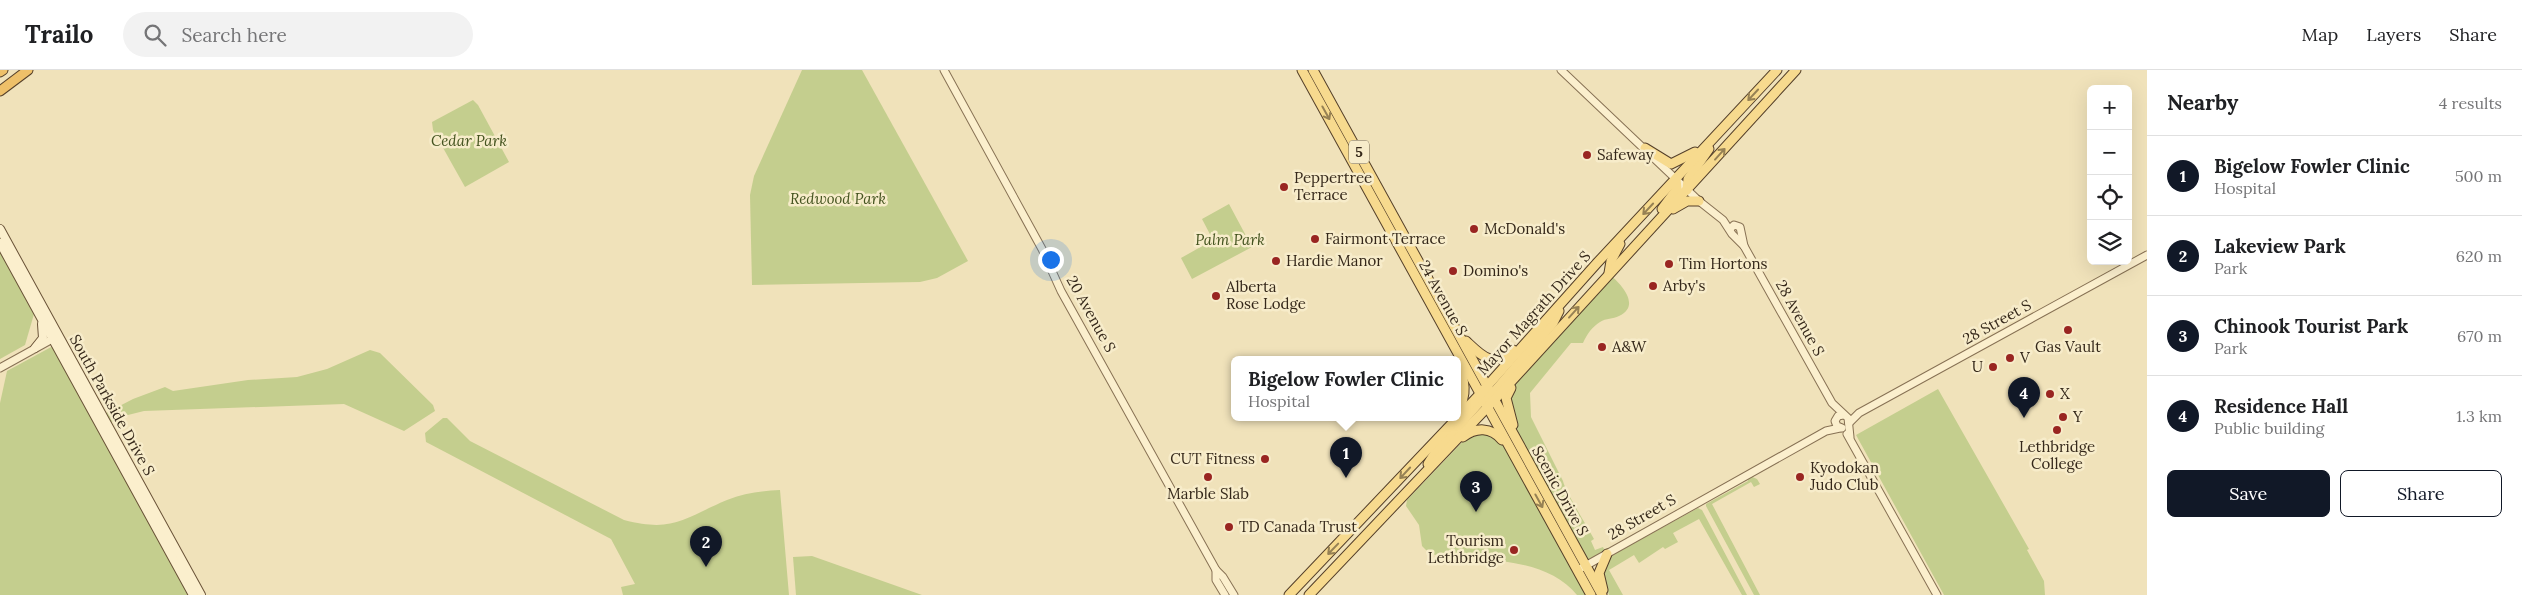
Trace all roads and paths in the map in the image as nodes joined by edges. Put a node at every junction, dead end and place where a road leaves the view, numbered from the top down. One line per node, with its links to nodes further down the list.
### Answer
1 (28, 70): 8 (highway)
2 (944, 70): 52 (street, 20 Avenue S)
3 (1302, 70): 22 (main road, 24 Avenue S / 5, one-way to 22)
4 (1313, 70): 25 (main road, 24 Avenue S / 5)
5 (1561, 70): 11 (street, 28 Avenue S)
6 (1777, 70): 9 (main road, Mayor Magrath Drive S, one-way to 9)
7 (1796, 70): 13 (main road, Mayor Magrath Drive S, one-way to 7)
8 (0, 92)
9 (1730, 120): 10 (main road, Mayor Magrath Drive S); 13 (main road)
10 (1708, 143): 11 (main road); 12 (main road, Mayor Magrath Drive S)
11 (1645, 148): 12 (street, 28 Avenue S)
12 (1676, 178): 13 (street, 28 Avenue S); 17 (main road, Mayor Magrath Drive S, one-way to 17); 18 (main road)
13 (1687, 190): 14 (street, 28 Avenue S); 15 (main road, Mayor Magrath Drive S)
14 (1699, 201): 15 (main road); 38 (street, 28 Avenue S)
15 (1655, 224): 18 (main road, Mayor Magrath Drive S)
16 (0, 229): 27 (main road, South Parkside Drive S)
17 (1627, 231): 21 (main road); 23 (main road, Mayor Magrath Drive S)
18 (1638, 242): 21 (main road, Mayor Magrath Drive S)
19 (0, 244): 24 (main road, South Parkside Drive S)
20 (2147, 255): 43 (street, 28 Street S)
21 (1608, 274): 29 (main road, Mayor Magrath Drive S, one-way to 21)
22 (1420, 284): 30 (main road); 31 (main road, 24 Avenue S / 5)
23 (1565, 299): 26 (main road, Mayor Magrath Drive S); 35 (main road)
24 (40, 318): 27 (main road, South Parkside Drive S); 28 (main road)
25 (1459, 335): 26 (main road); 35 (main road, 24 Avenue S / 5)
26 (1532, 336): 35 (main road, Mayor Magrath Drive S)
27 (55, 338): 28 (street); 53 (main road, South Parkside Drive S); 54 (main road, South Parkside Drive S)
28 (35, 348): 33 (street)
29 (1542, 348): 35 (main road, Mayor Magrath Drive S); 48 (main road)
30 (1455, 356)
31 (1460, 356)
32 (1461, 358): 36 (main road, 24 Avenue S / 5)
33 (0, 368)
34 (1461, 372): 37 (main road)
35 (1491, 393): 36 (main road, Mayor Magrath Drive S); 36 (main road); 48 (main road, Scenic Drive S)
36 (1484, 400): 39 (main road, Mayor Magrath Drive S); 46 (main road, Scenic Drive S); 47 (main road, Mayor Magrath Drive S); 49 (main road)
37 (1461, 402)
38 (1832, 403): 40 (street); 43 (street)
39 (1461, 420)
40 (1835, 420): 43 (street); 43 (street); 44 (street)
41 (1451, 421): 45 (main road)
42 (1460, 421): 45 (main road, Mayor Magrath Drive S)
43 (1845, 422): 44 (street); 61 (street)
44 (1826, 431): 50 (street, 28 Street S)
45 (1420, 457): 57 (main road, Mayor Magrath Drive S, one-way to 57)
46 (1515, 458): 47 (main road); 51 (main road, Scenic Drive S, one-way to 51)
47 (1428, 469): 49 (main road, Mayor Magrath Drive S)
48 (1536, 475): 51 (main road, Scenic Drive S)
49 (1420, 478): 58 (main road, Mayor Magrath Drive S)
50 (1607, 554): 51 (street, 28 Street S); 60 (main road)
51 (1582, 568): 59 (main road, Scenic Drive S); 60 (main road, Scenic Drive S)
52 (1216, 570): 55 (street, 20 Avenue S); 56 (street, 20 Avenue S)
53 (193, 595)
54 (200, 595)
55 (1225, 595)
56 (1234, 595)
57 (1289, 595)
58 (1309, 595)
59 (1591, 595)
60 (1603, 595)
61 (1937, 595)

